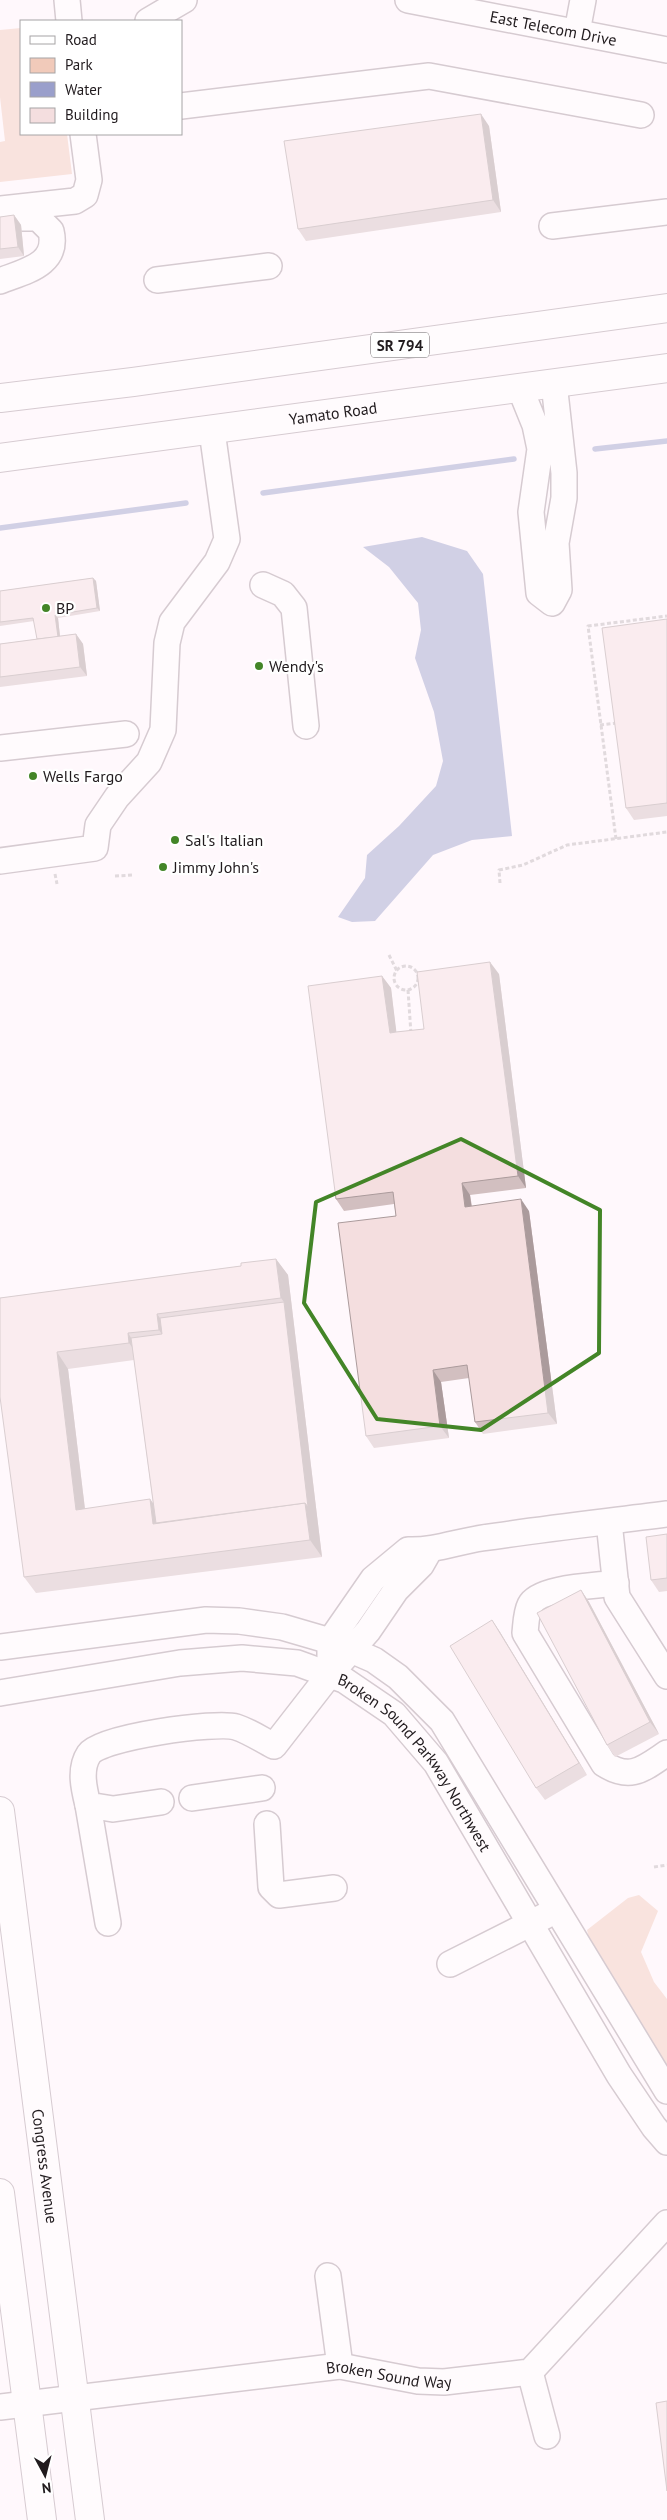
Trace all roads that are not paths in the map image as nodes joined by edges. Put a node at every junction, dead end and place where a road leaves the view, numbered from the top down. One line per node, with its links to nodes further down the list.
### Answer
1 (66, 0): 5 (street)
2 (184, 0): 6 (street)
3 (408, 0): 7 (street, East Telecom Drive)
4 (583, 0): 7 (street)
5 (69, 20)
6 (150, 20)
7 (577, 32): 8 (street, East Telecom Drive)
8 (667, 50)
9 (182, 106): 10 (street)
10 (640, 114)
11 (84, 135): 12 (street)
12 (0, 209)
13 (667, 212): 15 (street)
14 (0, 219): 18 (street)
15 (552, 226)
16 (270, 266): 17 (street)
17 (156, 280)
18 (0, 281)
19 (667, 308): 23 (main road, SR 794)
20 (667, 368): 21 (main road, Yamato Road)
21 (554, 383): 22 (main road, Yamato Road); 22 (street)
22 (520, 388): 24 (main road, Yamato Road)
23 (0, 398)
24 (212, 431): 25 (main road, Yamato Road); 30 (street)
25 (0, 458)
26 (263, 585): 27 (street)
27 (306, 726)
28 (126, 734): 29 (street)
29 (0, 748)
30 (0, 861)
31 (667, 1514): 32 (street)
32 (609, 1522): 33 (street); 34 (street)
33 (616, 1583): 37 (street); 39 (street)
34 (341, 1646): 35 (street, Broken Sound Parkway Northwest); 36 (street); 47 (street, Broken Sound Parkway Northwest)
35 (0, 1647)
36 (330, 1674): 38 (street, Broken Sound Parkway Northwest); 43 (street); 49 (street, Broken Sound Parkway Northwest)
37 (667, 1676)
38 (0, 1692)
39 (667, 1753)
40 (262, 1788): 41 (street)
41 (192, 1798)
42 (160, 1802): 43 (street)
43 (88, 1805): 48 (street)
44 (0, 1811): 58 (main road, Congress Avenue)
45 (267, 1824): 46 (street)
46 (334, 1888)
47 (556, 1910): 49 (street); 51 (street, Broken Sound Parkway Northwest)
48 (108, 1923)
49 (532, 1924): 50 (street); 52 (street, Broken Sound Parkway Northwest)
50 (450, 1964)
51 (667, 2091)
52 (667, 2142)
53 (0, 2193): 58 (main road, Congress Avenue)
54 (667, 2224): 57 (street)
55 (328, 2276): 56 (street)
56 (340, 2366): 57 (street, Broken Sound Way); 58 (street, Broken Sound Way)
57 (530, 2372): 59 (street)
58 (37, 2402): 60 (main road, Congress Avenue); 61 (main road, Congress Avenue)
59 (547, 2436)
60 (42, 2520)
61 (90, 2520)

